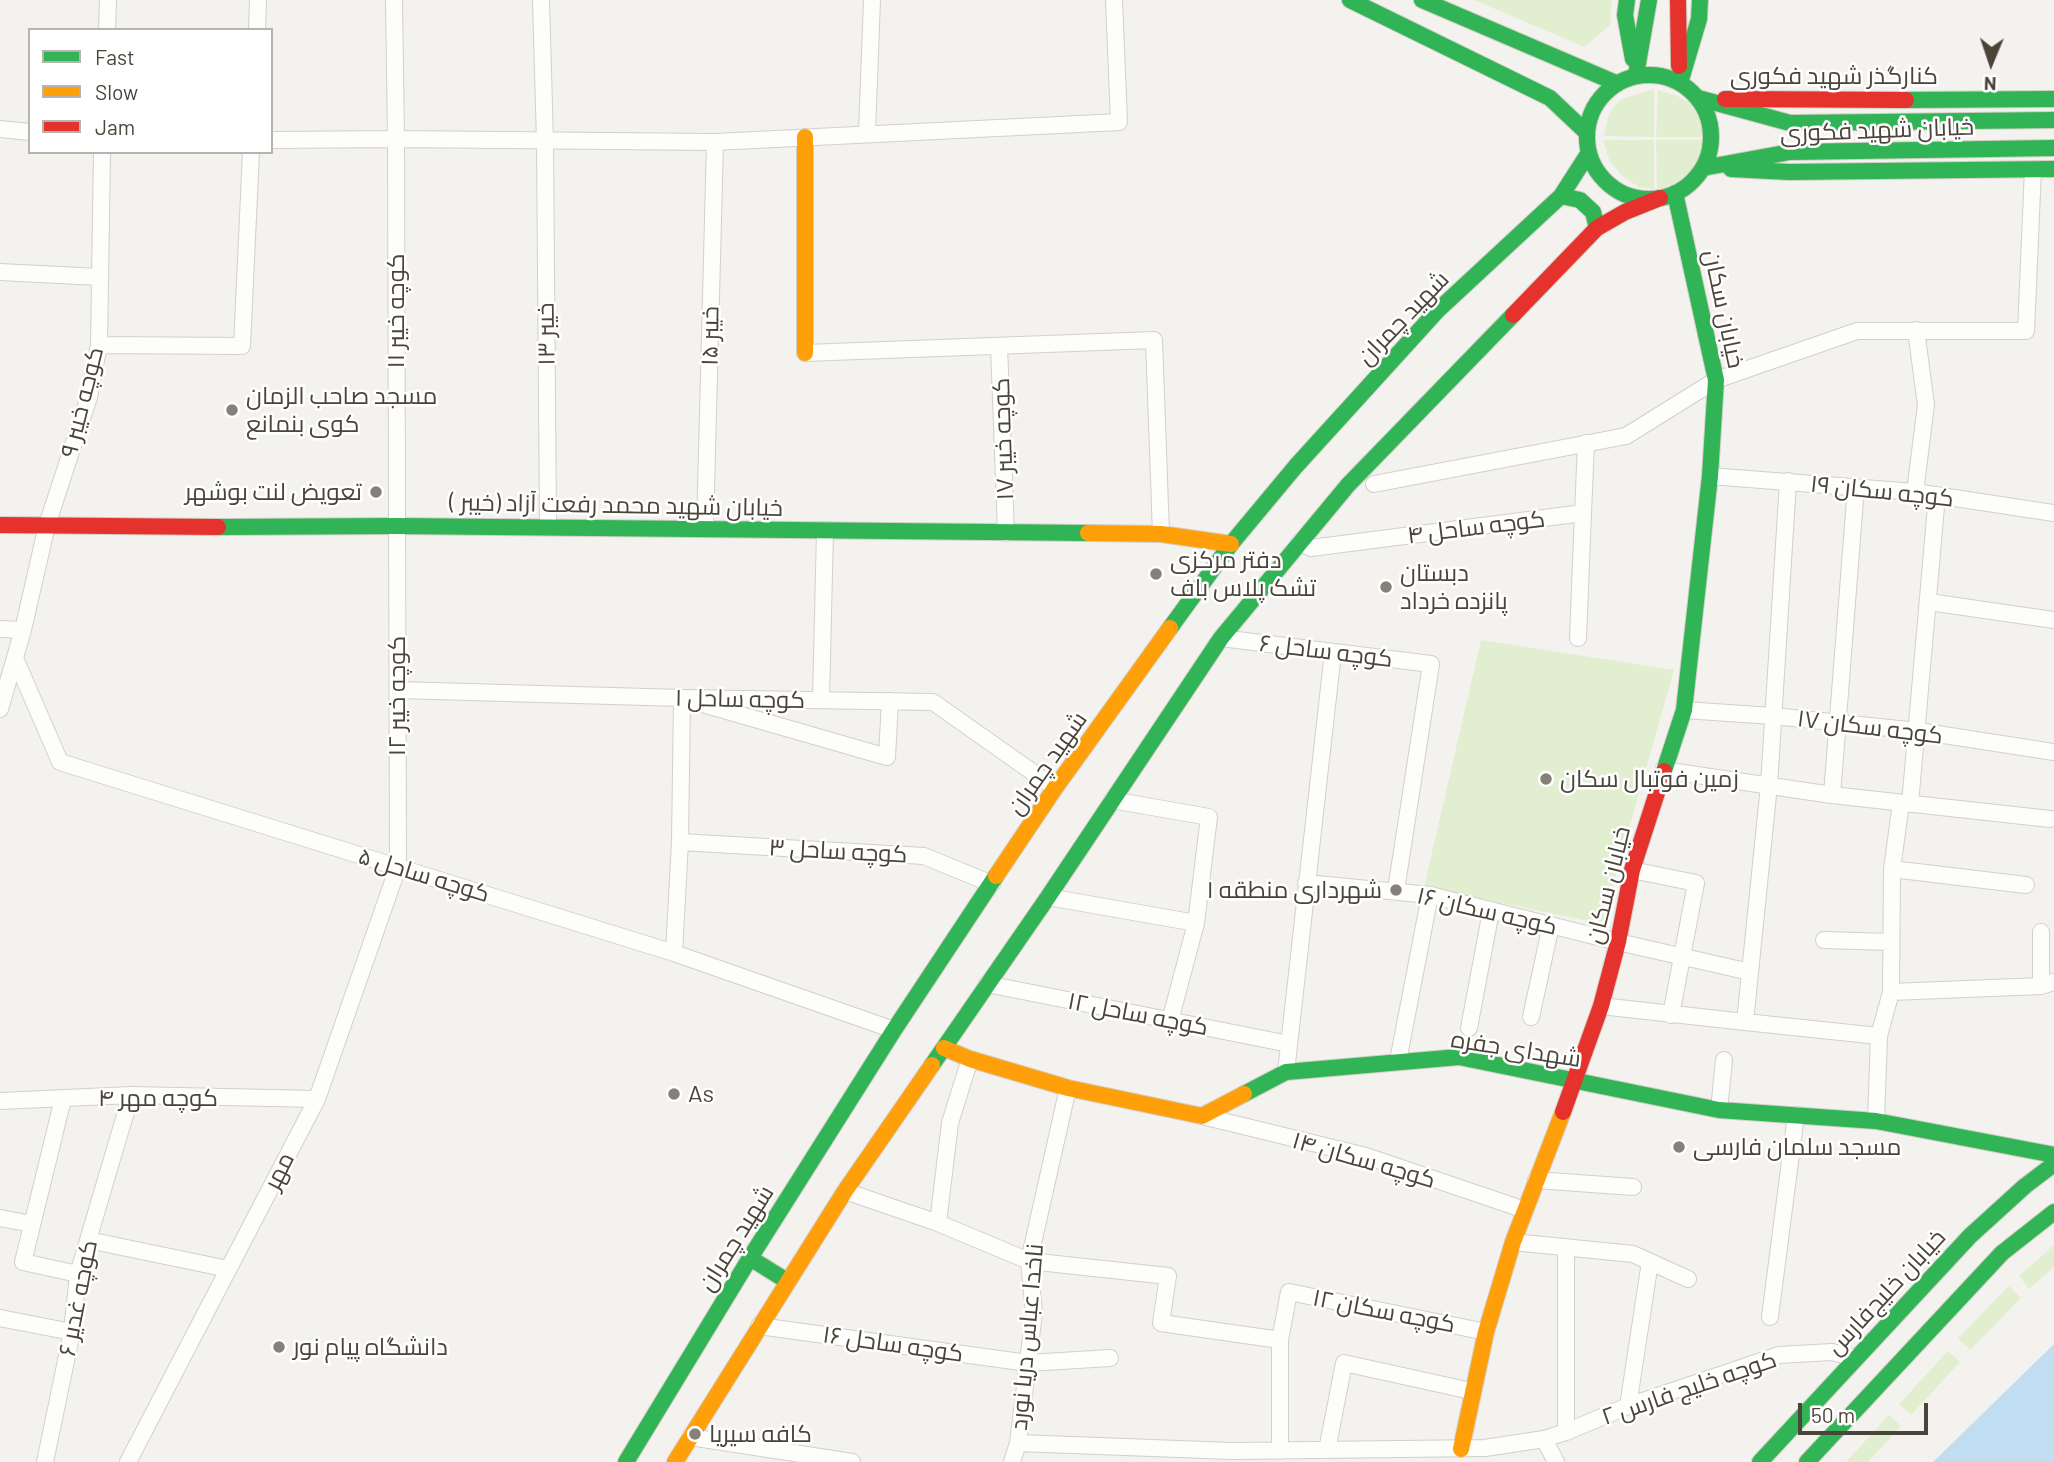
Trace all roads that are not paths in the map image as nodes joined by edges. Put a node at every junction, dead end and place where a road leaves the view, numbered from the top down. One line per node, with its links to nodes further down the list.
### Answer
1 (108, 0): 13 (street)
2 (258, 0): 14 (street)
3 (394, 0): 26 (street, کوچه خیبر ۱۱)
4 (541, 0): 28 (street, خیبر ۱۳)
5 (872, 0): 24 (street)
6 (1114, 0): 24 (street)
7 (1350, 0): 23 (street)
8 (1422, 0): 16 (street)
9 (1627, 0): 15 (street)
10 (1649, 0): 15 (street)
11 (1678, 0): 17 (street)
12 (1700, 0): 17 (street)
13 (107, 28)
14 (257, 28)
15 (1636, 75): 16 (street); 17 (street)
16 (1616, 83): 23 (street)
17 (1680, 83): 18 (street)
18 (1698, 98): 19 (street, کنارگذر شهید فکوری); 20 (street, خیابان شهید فکوری); 34 (street)
19 (2054, 99)
20 (2054, 120)
21 (0, 129): 22 (street)
22 (28, 132)
23 (1586, 132): 33 (street)
24 (867, 133): 25 (street)
25 (805, 137): 29 (street); 44 (street)
26 (396, 139): 27 (street); 28 (street); 57 (street, کوچه خیبر ۱۱)
27 (273, 140)
28 (545, 141): 29 (street); 58 (street, خیبر ۱۳)
29 (715, 142): 59 (street, خیبر ۱۵)
30 (2054, 148): 34 (street, خیابان شهید فکوری)
31 (102, 154): 41 (street, کوچه خیبر ۹)
32 (251, 154): 43 (street)
33 (1588, 154): 37 (street); 38 (street, شهید چمران)
34 (1703, 168): 35 (street); 37 (street)
35 (2032, 169): 36 (street); 42 (street)
36 (2054, 169)
37 (1667, 195): 39 (street); 45 (street, خیابان سکان)
38 (1561, 196): 39 (street); 64 (street, شهید چمران)
39 (1597, 228): 63 (street)
40 (0, 272): 41 (street)
41 (99, 277): 43 (street, کوچه خیبر ۹)
42 (1916, 330): 45 (street); 51 (street)
43 (99, 345): 56 (street, کوچه خیبر ۹)
44 (999, 346): 61 (street, کوچه خیبر ۱۷); 62 (street)
45 (1716, 380): 46 (street); 47 (street, خیابان سکان)
46 (1586, 443): 49 (street); 53 (street)
47 (1710, 476): 48 (street, کوچه سکان ۱۹); 78 (street, خیابان سکان)
48 (1788, 481): 50 (street, کوچه سکان ۱۹); 79 (street)
49 (1374, 484)
50 (1856, 487): 51 (street, کوچه سکان ۱۹); 80 (street)
51 (1915, 492): 52 (street, کوچه سکان ۱۹)
52 (1937, 495): 54 (street, کوچه سکان ۱۹); 65 (street)
53 (1583, 513): 63 (street, کوچه ساحل ۴); 70 (street)
54 (2054, 513)
55 (0, 525): 56 (street, ( خیبر) خیابان شهید محمد رفعت آزاد)
56 (47, 525): 57 (street, ( خیبر) خیابان شهید محمد رفعت آزاد); 68 (street, کوچه خیبر ۹)
57 (396, 526): 58 (street, ( خیبر) خیابان شهید محمد رفعت آزاد); 73 (street, کوچه خیبر ۱۲)
58 (548, 527): 59 (street, ( خیبر) خیابان شهید محمد رفعت آزاد)
59 (705, 529): 60 (street, ( خیبر) خیابان شهید محمد رفعت آزاد)
60 (825, 530): 61 (street, ( خیبر) خیابان شهید محمد رفعت آزاد); 75 (street)
61 (1006, 533): 62 (street, ( خیبر) خیابان شهید محمد رفعت آزاد)
62 (1161, 534): 64 (street, ( خیبر) خیابان شهید محمد رفعت آزاد)
63 (1300, 542): 69 (street)
64 (1231, 544): 85 (street, شهید چمران)
65 (1929, 602): 66 (street); 81 (street)
66 (2054, 620)
67 (0, 629): 68 (street)
68 (23, 630): 72 (street, کوچه خیبر ۹)
69 (1222, 638): 71 (street, کوچه ساحل ۶); 87 (street)
70 (1578, 638)
71 (1334, 652): 94 (street); 97 (street, کوچه ساحل ۶)
72 (15, 658): 77 (street, کوچه خیبر ۹); 91 (street, کوچه ساحل ۵)
73 (398, 690): 74 (street, کوچه ساحل ۱); 91 (street, کوچه خیبر ۱۲)
74 (682, 698): 75 (street, کوچه ساحل ۱); 76 (street); 90 (street)
75 (821, 700): 76 (street, کوچه ساحل ۱)
76 (890, 701): 85 (street, کوچه ساحل ۱)
77 (0, 709)
78 (1684, 710): 79 (street, کوچه سکان ۱۷); 83 (street, خیابان سکان)
79 (1773, 716): 80 (street, کوچه سکان ۱۷); 84 (street)
80 (1838, 723): 81 (street, کوچه سکان ۱۷); 86 (street)
81 (1918, 732): 82 (street, کوچه سکان ۱۷); 88 (street)
82 (2054, 752)
83 (1663, 770): 84 (street); 93 (street, خیابان سکان)
84 (1769, 785): 86 (street); 109 (street)
85 (1055, 788): 95 (street, شهید چمران)
86 (1832, 794): 88 (street)
87 (1112, 800): 99 (street); 101 (street)
88 (1905, 803): 89 (street); 92 (street)
89 (2050, 819)
90 (680, 842): 95 (street, کوچه ساحل ۳); 107 (street)
91 (398, 867): 107 (street, کوچه ساحل ۵); 131 (street, مهر)
92 (1892, 869): 96 (street); 106 (street)
93 (1632, 870): 105 (street, خیابان سکان); 108 (street)
94 (1306, 883): 97 (street, کوچه سکان ۱۶); 121 (street)
95 (992, 884): 119 (street, شهید چمران)
96 (2026, 885)
97 (1396, 890): 98 (street, کوچه سکان ۱۶)
98 (1430, 895): 100 (street, کوچه سکان ۱۶); 125 (street)
99 (1048, 897): 101 (street); 110 (street)
100 (1490, 911): 102 (street, کوچه سکان ۱۶); 118 (street)
101 (1196, 923): 116 (street)
102 (1551, 926): 105 (street, کوچه سکان ۱۶); 115 (street)
103 (2041, 932): 111 (street)
104 (1824, 940): 106 (street)
105 (1618, 942): 108 (street, کوچه سکان ۱۶); 113 (street, خیابان سکان)
106 (1891, 942): 112 (street)
107 (674, 953): 119 (street, کوچه ساحل ۵)
108 (1682, 957): 109 (street, کوچه سکان ۱۶); 114 (street)
109 (1750, 972): 117 (street)
110 (988, 984): 116 (street, کوچه ساحل ۱۲); 122 (street)
111 (2048, 984): 112 (street)
112 (1891, 992): 120 (street)
113 (1601, 1006): 114 (street); 127 (street, خیابان سکان)
114 (1671, 1015): 117 (street)
115 (1531, 1017)
116 (1170, 1021): 121 (street, کوچه ساحل ۱۲)
117 (1745, 1022): 120 (street)
118 (1469, 1028)
119 (894, 1030): 150 (street, شهید چمران)
120 (1879, 1036): 136 (street)
121 (1289, 1044): 126 (street)
122 (944, 1048): 123 (street); 141 (street)
123 (970, 1059): 128 (street); 145 (street)
124 (1724, 1060): 133 (street)
125 (1398, 1061): 126 (street, شهدای جفره); 127 (street, شهدای جفره)
126 (1286, 1072): 135 (street, شهدای جفره)
127 (1575, 1081): 133 (street, شهدای جفره); 139 (street, خیابان سکان)
128 (1068, 1088): 135 (street); 151 (street, ناخدا عباس دریا نورد)
129 (131, 1095): 130 (street, کوچه مهر ۴); 131 (street, کوچه مهر ۴); 147 (street, کوچه غدیر ۶)
130 (63, 1099): 132 (street, کوچه مهر ۴); 146 (street)
131 (317, 1099): 153 (street, مهر)
132 (0, 1101)
133 (1719, 1111): 134 (street, شهدای جفره)
134 (1796, 1115): 136 (street, شهدای جفره); 157 (street)
135 (1202, 1116): 142 (street, کوچه سکان ۱۴)
136 (1876, 1121): 137 (street, شهدای جفره)
137 (2054, 1155)
138 (2054, 1164): 164 (street, خیابان خلیج‌فارس)
139 (1536, 1180): 140 (street); 142 (street, خیابان سکان)
140 (1633, 1187)
141 (845, 1191): 145 (street); 156 (street)
142 (1525, 1210): 148 (street, خیابان سکان)
143 (2054, 1212): 187 (street)
144 (0, 1219): 146 (street)
145 (938, 1223): 151 (street)
146 (32, 1224): 154 (street)
147 (88, 1240): 153 (street); 154 (street, کوچه غدیر ۶)
148 (1513, 1242): 149 (street); 161 (street, خیابان سکان)
149 (1566, 1247): 152 (street); 168 (street)
150 (750, 1258): 156 (street); 181 (street, شهید چمران)
151 (1029, 1261): 162 (street); 165 (street, ناخدا عباس دریا نورد)
152 (1650, 1262): 155 (street); 167 (street)
153 (228, 1269): 180 (street, مهر)
154 (78, 1274): 160 (street, کوچه غدیر ۶)
155 (1688, 1279)
156 (787, 1281): 159 (street)
157 (1770, 1317)
158 (0, 1318): 160 (street)
159 (759, 1326): 165 (street, کوچه ساحل ۱۶); 169 (street)
160 (72, 1332): 179 (street, کوچه غدیر ۶)
161 (1486, 1332): 162 (street, کوچه سکان ۱۲); 166 (street, خیابان سکان)
162 (1280, 1340): 174 (street)
163 (1110, 1358): 165 (street, کوچه ساحل ۱۶)
164 (1855, 1359): 167 (street, کوچه خلیج فارس ۲); 186 (street, خیابان خلیج‌فارس)
165 (1028, 1363): 171 (street, ناخدا عباس دریا نورد)
166 (1471, 1391): 172 (street, خیابان سکان); 173 (street)
167 (1628, 1406): 168 (street, کوچه خلیج فارس ۲)
168 (1566, 1432): 170 (street, کوچه خلیج فارس ۲)
169 (690, 1437): 182 (street); 183 (street)
170 (1544, 1439): 176 (street, کوچه خلیج فارس ۲); 185 (street)
171 (1018, 1443): 175 (street, کوچه خلیج فارس ۲); 184 (street, ناخدا عباس دریا نورد)
172 (1461, 1449): 176 (street, کوچه خلیج فارس ۲); 177 (street, کوچه خلیج فارس ۲)
173 (1328, 1450): 174 (street, کوچه خلیج فارس ۲); 177 (street, کوچه خلیج فارس ۲)
174 (1280, 1451): 178 (street, کوچه خلیج فارس ۲)
175 (1086, 1455): 178 (street, کوچه خلیج فارس ۲)
176 (1486, 1455)
177 (1380, 1456)
178 (1232, 1457)
179 (45, 1462)
180 (128, 1462)
181 (626, 1462)
182 (675, 1462)
183 (852, 1462)
184 (1012, 1462)
185 (1556, 1462)
186 (1760, 1462)
187 (1807, 1462)

